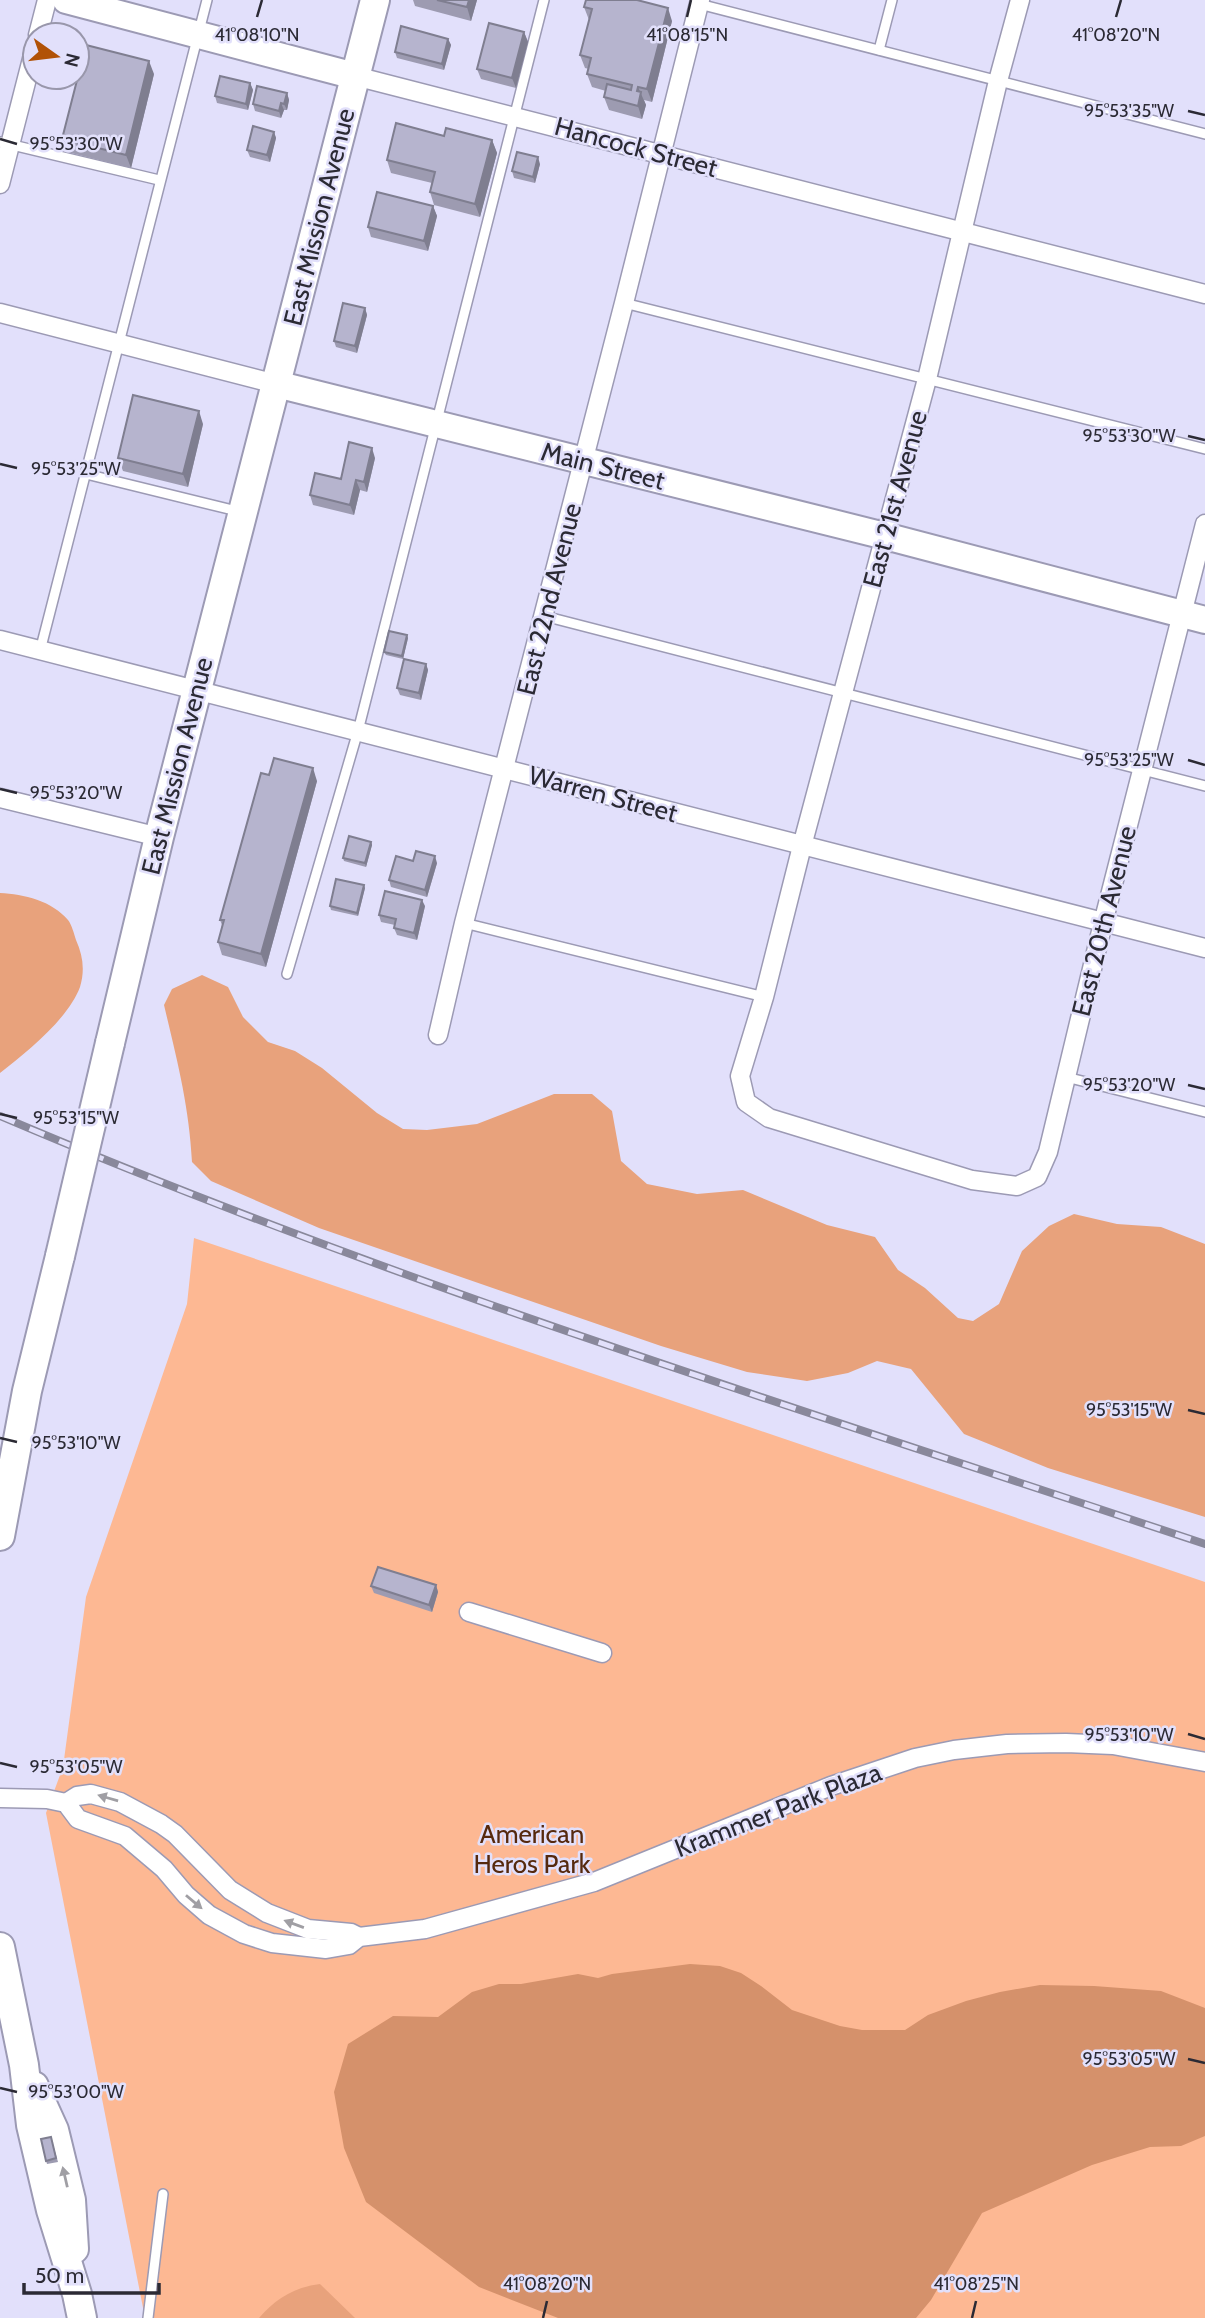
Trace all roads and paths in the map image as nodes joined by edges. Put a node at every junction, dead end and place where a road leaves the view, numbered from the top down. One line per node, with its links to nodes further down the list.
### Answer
1 (47, 0): 9 (street)
2 (66, 0): 10 (street, Hancock Street)
3 (207, 0): 10 (lane)
4 (375, 0): 12 (main road, East Mission Avenue)
5 (544, 0): 15 (lane)
6 (892, 0): 11 (lane)
7 (1020, 0): 13 (street, East 21st Avenue)
8 (699, 2): 11 (lane); 18 (street, East 22nd Avenue)
9 (42, 21)
10 (199, 35): 12 (street, Hancock Street); 19 (lane)
11 (879, 50): 13 (lane)
12 (355, 76): 15 (street, Hancock Street); 27 (main road, East Mission Avenue)
13 (998, 81): 16 (lane); 21 (street, East 21st Avenue)
14 (21, 91): 17 (street)
15 (515, 117): 18 (street, Hancock Street); 28 (lane)
16 (1205, 134)
17 (5, 143): 19 (lane); 20 (street)
18 (661, 154): 21 (street, Hancock Street); 23 (street, East 22nd Avenue)
19 (159, 180): 25 (lane)
20 (0, 184)
21 (962, 233): 22 (street, Hancock Street); 26 (street, East 21st Avenue)
22 (1205, 294)
23 (624, 303): 26 (lane); 30 (street, East 22nd Avenue)
24 (0, 313): 25 (street, Main Street)
25 (119, 342): 27 (street, Main Street); 31 (lane)
26 (927, 379): 29 (lane); 34 (street, East 21st Avenue)
27 (276, 384): 28 (street, Main Street); 32 (main road, East Mission Avenue)
28 (435, 424): 30 (street, Main Street); 41 (lane)
29 (1205, 449)
30 (584, 461): 34 (street, Main Street); 35 (street, East 22nd Avenue)
31 (86, 474): 32 (lane); 38 (lane)
32 (242, 513): 39 (main road, East Mission Avenue)
33 (1205, 524): 36 (street, East 20th Avenue)
34 (885, 536): 36 (street, Main Street); 40 (street, East 21st Avenue)
35 (544, 616): 40 (lane); 42 (street, East 22nd Avenue)
36 (1194, 617): 43 (street, East 20th Avenue)
37 (0, 640): 38 (street, Warren Street)
38 (40, 651): 39 (street, Warren Street)
39 (196, 691): 41 (street, Warren Street); 46 (main road, East Mission Avenue)
40 (843, 694): 43 (lane); 47 (street, East 21st Avenue)
41 (358, 731): 42 (street, Warren Street); 51 (lane)
42 (505, 769): 47 (street, Warren Street); 48 (street, East 22nd Avenue)
43 (1142, 770): 44 (lane); 49 (street, East 20th Avenue)
44 (1205, 786)
45 (0, 798): 46 (street)
46 (159, 836): 57 (main road, East Mission Avenue, bridge)
47 (802, 846): 49 (street, Warren Street); 52 (street, East 21st Avenue)
48 (464, 923): 52 (lane); 53 (street, East 22nd Avenue)
49 (1103, 923): 50 (street, Warren Street); 54 (street, East 20th Avenue)
50 (1205, 948)
51 (287, 974)
52 (764, 997): 56 (street, East 21st Avenue)
53 (438, 1035)
54 (1066, 1077): 55 (lane); 56 (street, East 20th Avenue)
55 (1205, 1112)
56 (899, 1157)
57 (0, 1536)
58 (468, 1612): 59 (street)
59 (601, 1653)
60 (1205, 1762): 65 (street, Krammer Park Plaza)
61 (0, 1798): 62 (street, Krammer Park Plaza)
62 (66, 1803): 63 (street, Krammer Park Plaza, one-way to 62); 64 (street, Krammer Park Plaza)
63 (188, 1847): 64 (street); 65 (street, Krammer Park Plaza, one-way to 63)
64 (164, 1869): 65 (street, Krammer Park Plaza, one-way to 65)
65 (359, 1937)
66 (0, 1947): 68 (main road)
67 (163, 2194): 69 (lane)
68 (80, 2306)
69 (148, 2318)

